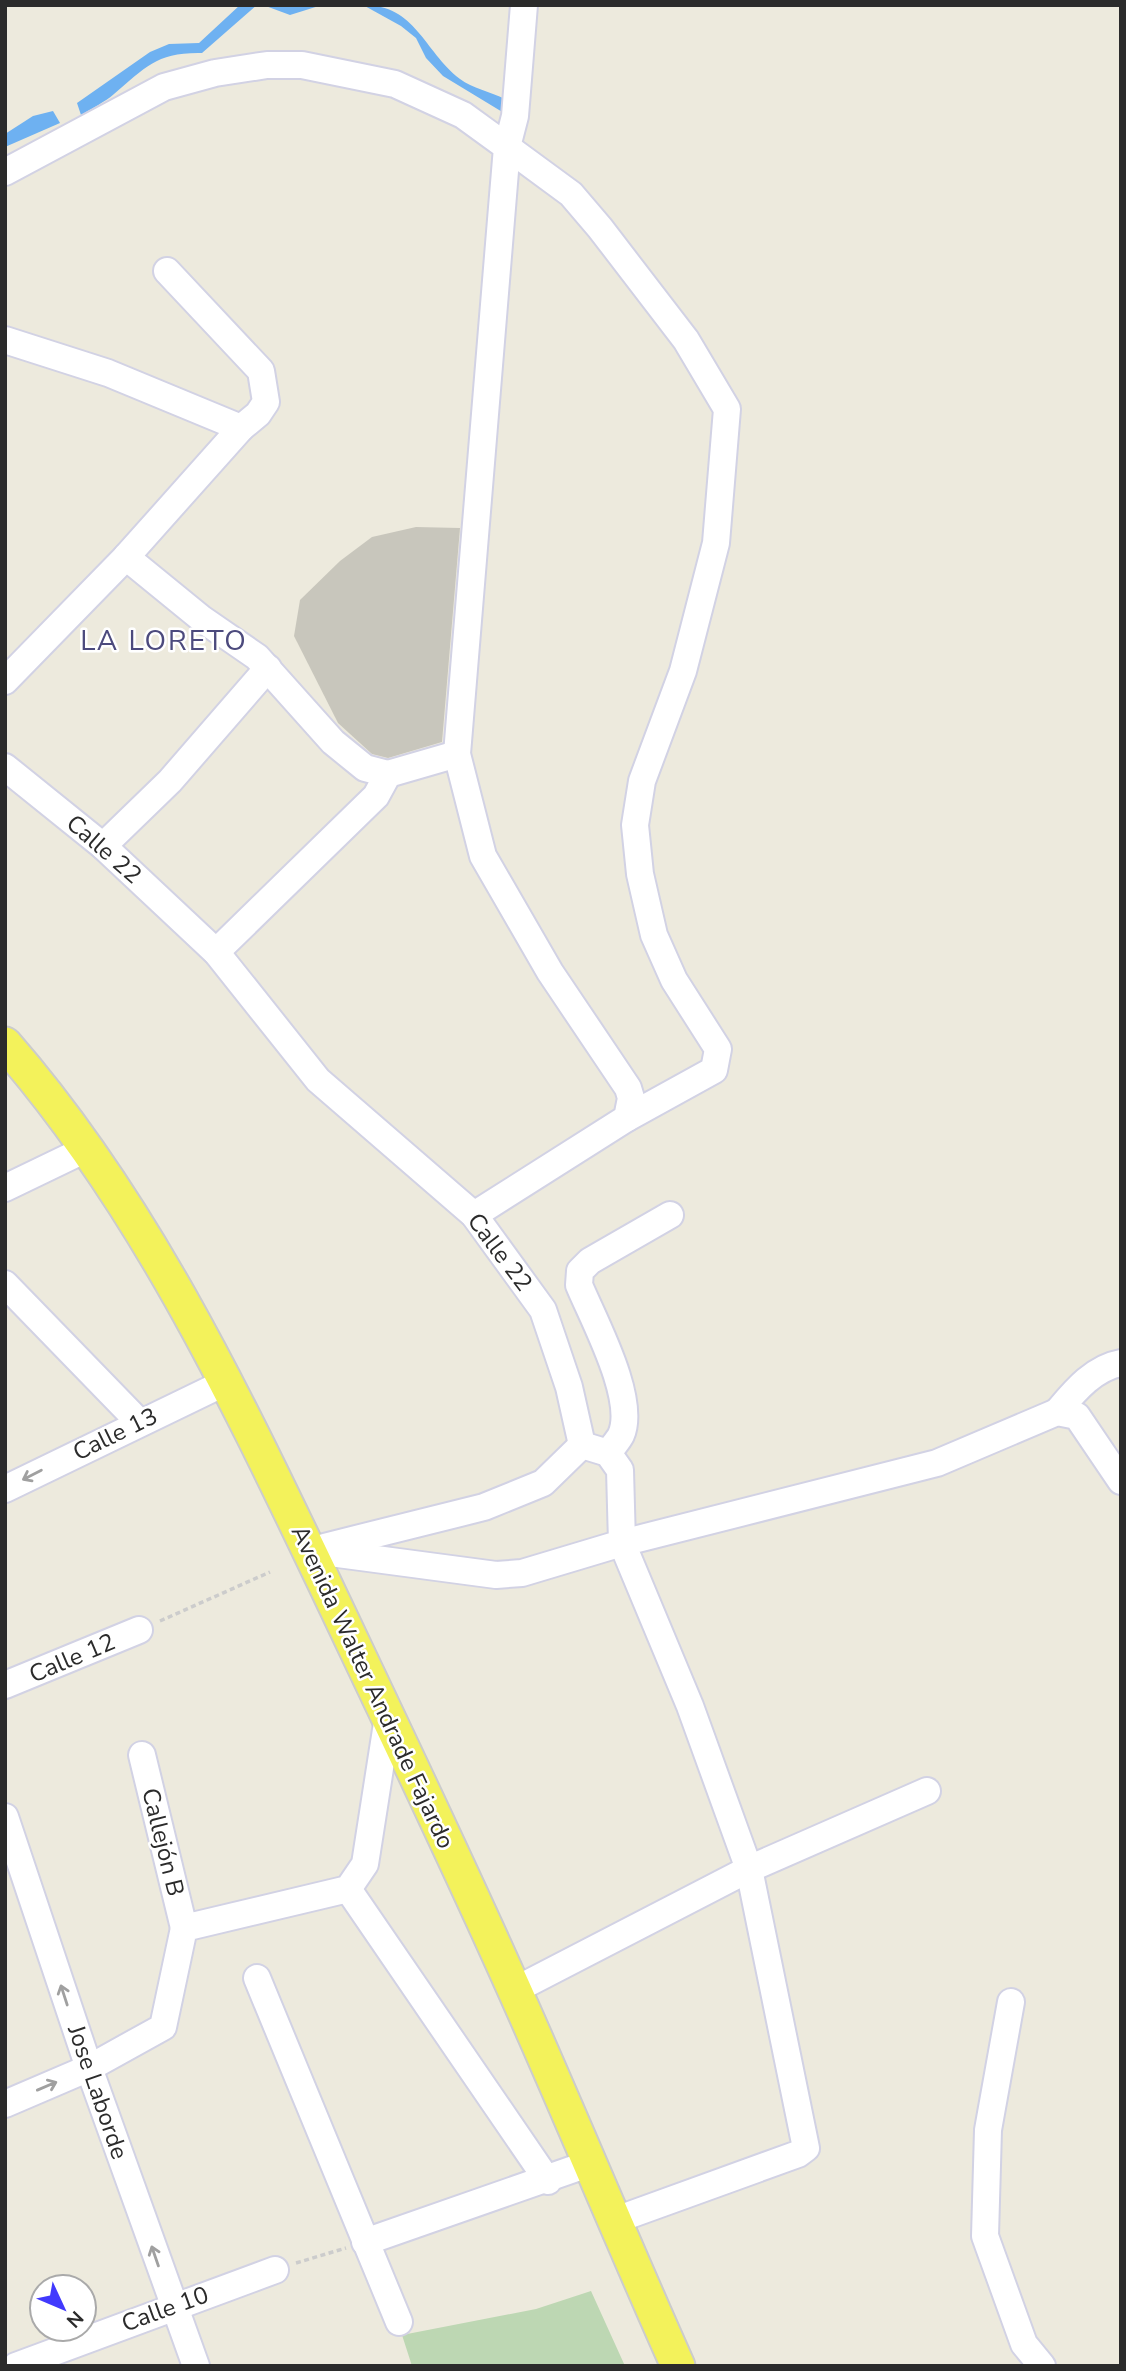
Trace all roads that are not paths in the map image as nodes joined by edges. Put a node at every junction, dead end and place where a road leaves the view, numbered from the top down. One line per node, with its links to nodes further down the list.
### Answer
1 (524, 5): 2 (street)
2 (508, 146): 3 (street); 10 (street); 16 (street)
3 (5, 172)
4 (167, 271): 6 (street)
5 (5, 340): 6 (street)
6 (241, 428): 7 (street)
7 (125, 557): 8 (street); 9 (street)
8 (268, 667): 12 (street); 13 (street)
9 (5, 681)
10 (457, 754): 12 (street); 16 (street)
11 (5, 767): 13 (street, Calle 22)
12 (388, 775): 14 (street)
13 (103, 846): 14 (street, Calle 22)
14 (216, 952): 19 (street, Calle 22)
15 (5, 1044): 17 (main road, Avenida Walter Andrade Fajardo)
16 (627, 1118): 19 (street)
17 (88, 1149): 18 (street); 23 (main road, Avenida Walter Andrade Fajardo)
18 (5, 1188)
19 (474, 1215): 26 (street, Calle 22)
20 (670, 1215): 27 (street)
21 (5, 1284): 25 (street)
22 (1121, 1363): 24 (street)
23 (226, 1382): 25 (street, Calle 13); 31 (main road, Avenida Walter Andrade Fajardo)
24 (1057, 1412): 28 (street); 30 (street)
25 (139, 1422): 29 (street, Calle 13, one-way to 29)
26 (582, 1446): 27 (street); 31 (street)
27 (608, 1453): 30 (street)
28 (1121, 1481)
29 (5, 1489)
30 (622, 1543): 31 (street); 38 (street)
31 (309, 1550): 34 (main road, Avenida Walter Andrade Fajardo)
32 (139, 1630): 33 (street, Calle 12)
33 (5, 1685)
34 (388, 1717): 39 (street); 42 (main road, Avenida Walter Andrade Fajardo)
35 (142, 1755): 40 (street, Callejón B)
36 (927, 1791): 38 (street)
37 (5, 1817): 44 (street, Jose Laborde, one-way to 37)
38 (749, 1868): 42 (street); 48 (street)
39 (348, 1889): 40 (street); 47 (street)
40 (184, 1928): 44 (street)
41 (257, 1978): 49 (street)
42 (515, 1990): 46 (main road, Avenida Walter Andrade Fajardo)
43 (1011, 2002): 56 (street)
44 (89, 2068): 45 (street, one-way to 44); 51 (street, Jose Laborde, one-way to 44)
45 (5, 2104)
46 (588, 2164): 47 (street); 48 (main road, Avenida Walter Andrade Fajardo)
47 (548, 2180): 49 (street)
48 (613, 2221): 55 (main road, Avenida Walter Andrade Fajardo)
49 (365, 2242): 52 (street)
50 (275, 2270): 51 (street, Calle 10)
51 (172, 2306): 53 (street, Calle 10); 54 (street, Jose Laborde)
52 (400, 2322)
53 (16, 2366)
54 (196, 2366)
55 (678, 2366)
56 (1042, 2366)

